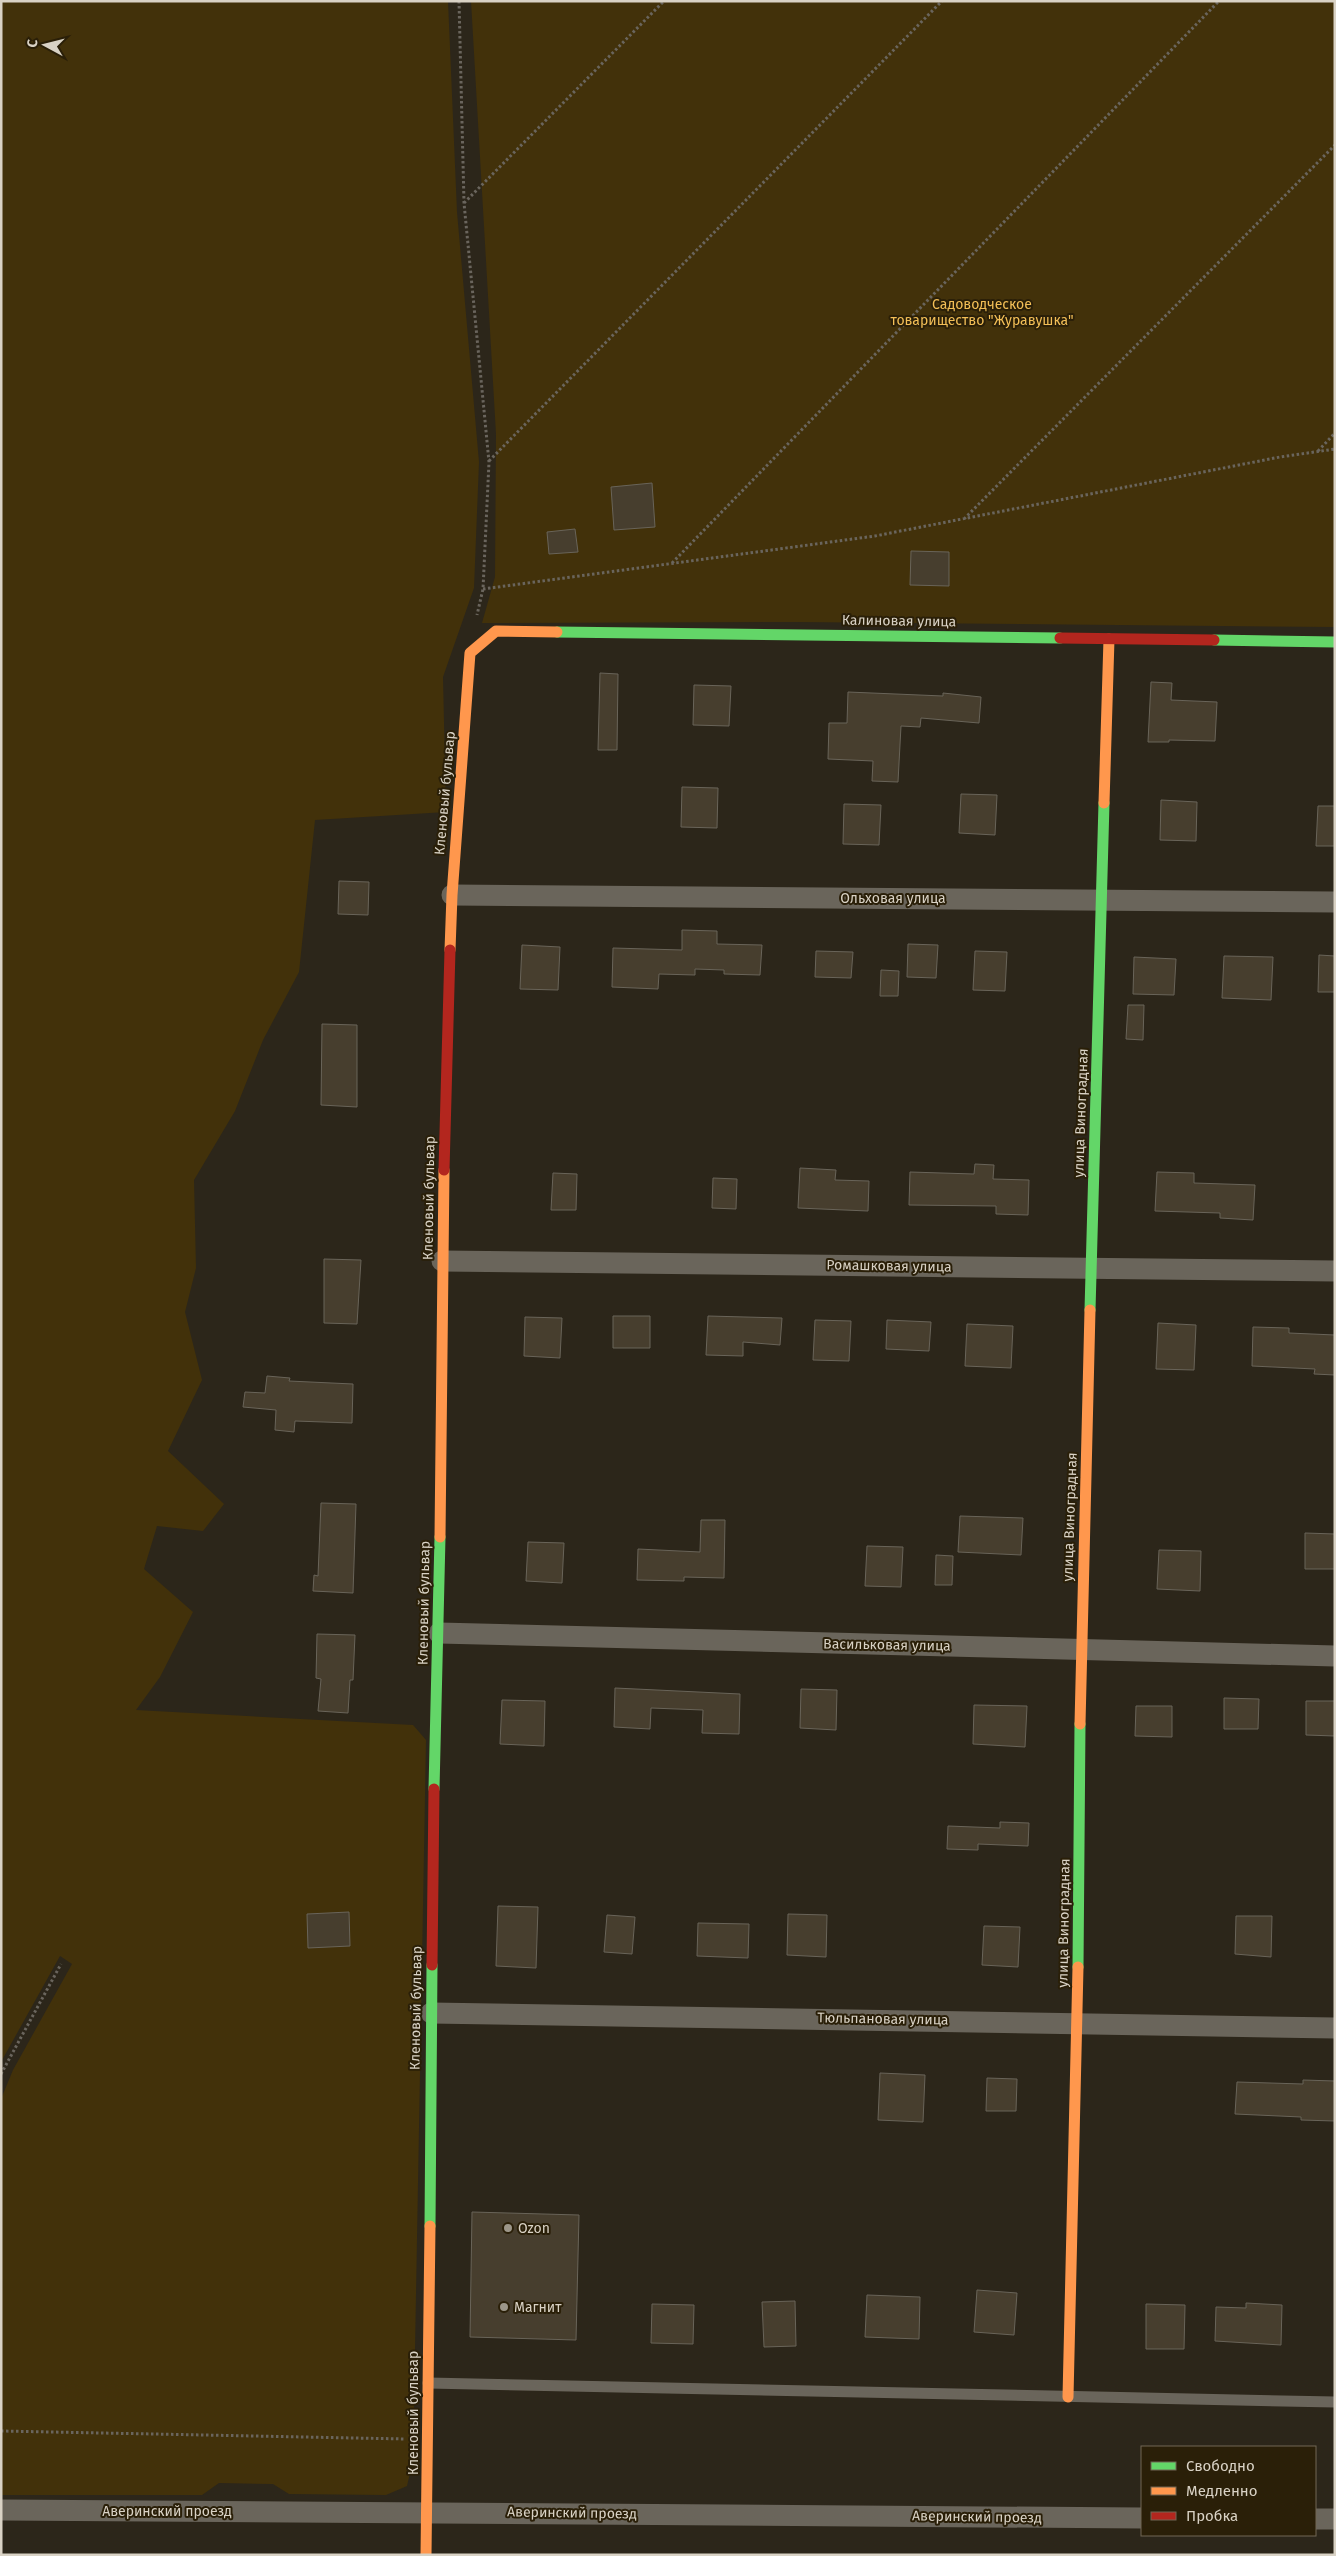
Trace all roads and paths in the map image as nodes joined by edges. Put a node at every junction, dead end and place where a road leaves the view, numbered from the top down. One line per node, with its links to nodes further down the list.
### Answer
1 (459, 1): 6 (path)
2 (664, 1): 6 (path)
3 (942, 1): 10 (path)
4 (1219, 1): 12 (path)
5 (1335, 145): 11 (path)
6 (464, 203): 10 (path)
7 (1335, 433): 9 (path)
8 (1335, 449): 9 (path)
9 (1317, 451): 11 (path)
10 (489, 462): 13 (path)
11 (963, 519): 12 (path)
12 (672, 564): 13 (path)
13 (483, 589): 14 (path)
14 (477, 616)
15 (1109, 639): 16 (street, Калиновая улица); 17 (street, Калиновая улица); 19 (street, улица Виноградная)
16 (1335, 642)
17 (470, 653): 18 (street, Кленовый бульвар)
18 (452, 894): 19 (street, Ольховая улица); 21 (street, Кленовый бульвар)
19 (1102, 900): 20 (street, Ольховая улица); 22 (street, улица Виноградная)
20 (1335, 902)
21 (442, 1261): 22 (street, Ромашковая улица); 24 (street, Кленовый бульвар)
22 (1092, 1268): 23 (street, Ромашковая улица); 25 (street, улица Виноградная)
23 (1335, 1271)
24 (440, 1633): 25 (street, Васильковая улица); 28 (street, Кленовый бульвар)
25 (1081, 1650): 26 (street, Васильковая улица); 29 (street, улица Виноградная)
26 (1335, 1656)
27 (62, 1964): 31 (path)
28 (431, 2013): 29 (street, Тюльпановая улица); 32 (street, Кленовый бульвар)
29 (1078, 2022): 30 (street, Тюльпановая улица); 33 (street, улица Виноградная)
30 (1335, 2028)
31 (1, 2074)
32 (428, 2383): 33 (lane); 36 (street, Кленовый бульвар)
33 (1068, 2396): 34 (lane)
34 (1335, 2402)
35 (1, 2431): 36 (path)
36 (428, 2440): 38 (street, Кленовый бульвар)
37 (1, 2510): 38 (street, Аверинский проезд)
38 (427, 2512): 39 (street, Аверинский проезд); 42 (street, Кленовый бульвар)
39 (1141, 2518)
40 (1316, 2519): 41 (street)
41 (1335, 2519)
42 (426, 2555)

